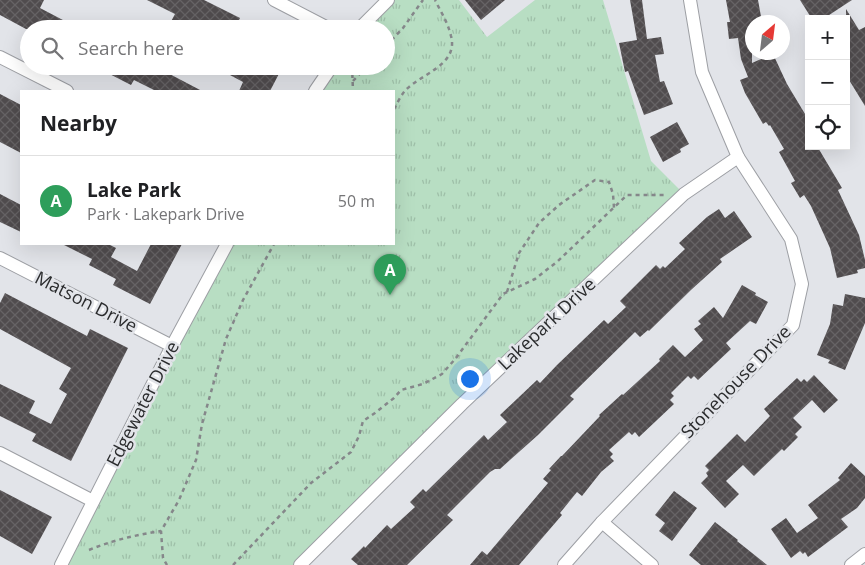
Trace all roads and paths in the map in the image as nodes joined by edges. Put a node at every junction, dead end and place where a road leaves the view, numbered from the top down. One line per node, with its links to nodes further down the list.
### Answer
1 (274, 0): 6 (street)
2 (388, 0): 7 (street)
3 (423, 0): 8 (path)
4 (436, 0): 19 (path)
5 (690, 0): 20 (street, Stonehouse Drive)
6 (313, 20)
7 (368, 20)
8 (395, 36)
9 (0, 57): 10 (street)
10 (20, 67)
11 (35, 75): 16 (street)
12 (326, 75): 17 (street)
13 (353, 75): 15 (path)
14 (359, 75): 15 (path)
15 (353, 81): 18 (path)
16 (65, 90)
17 (316, 90)
18 (353, 90)
19 (395, 107)
20 (738, 157): 21 (street, Lakepark Drive); 30 (street, Stonehouse Drive)
21 (684, 194): 22 (path); 37 (street, Lakepark Drive)
22 (614, 208): 26 (path); 26 (path)
23 (226, 245): 27 (street, Edgewater Drive)
24 (273, 245): 31 (path)
25 (0, 258): 27 (street, Matson Drive)
26 (507, 292): 36 (path)
27 (172, 346): 29 (street, Edgewater Drive)
28 (0, 453): 29 (street)
29 (93, 501): 34 (street, Edgewater Drive)
30 (602, 522): 38 (street, Stonehouse Drive); 39 (street)
31 (162, 531): 32 (path); 35 (path)
32 (89, 550)
33 (865, 554): 40 (street)
34 (61, 565)
35 (166, 565)
36 (232, 565)
37 (300, 565)
38 (564, 565)
39 (652, 565)
40 (851, 565)

